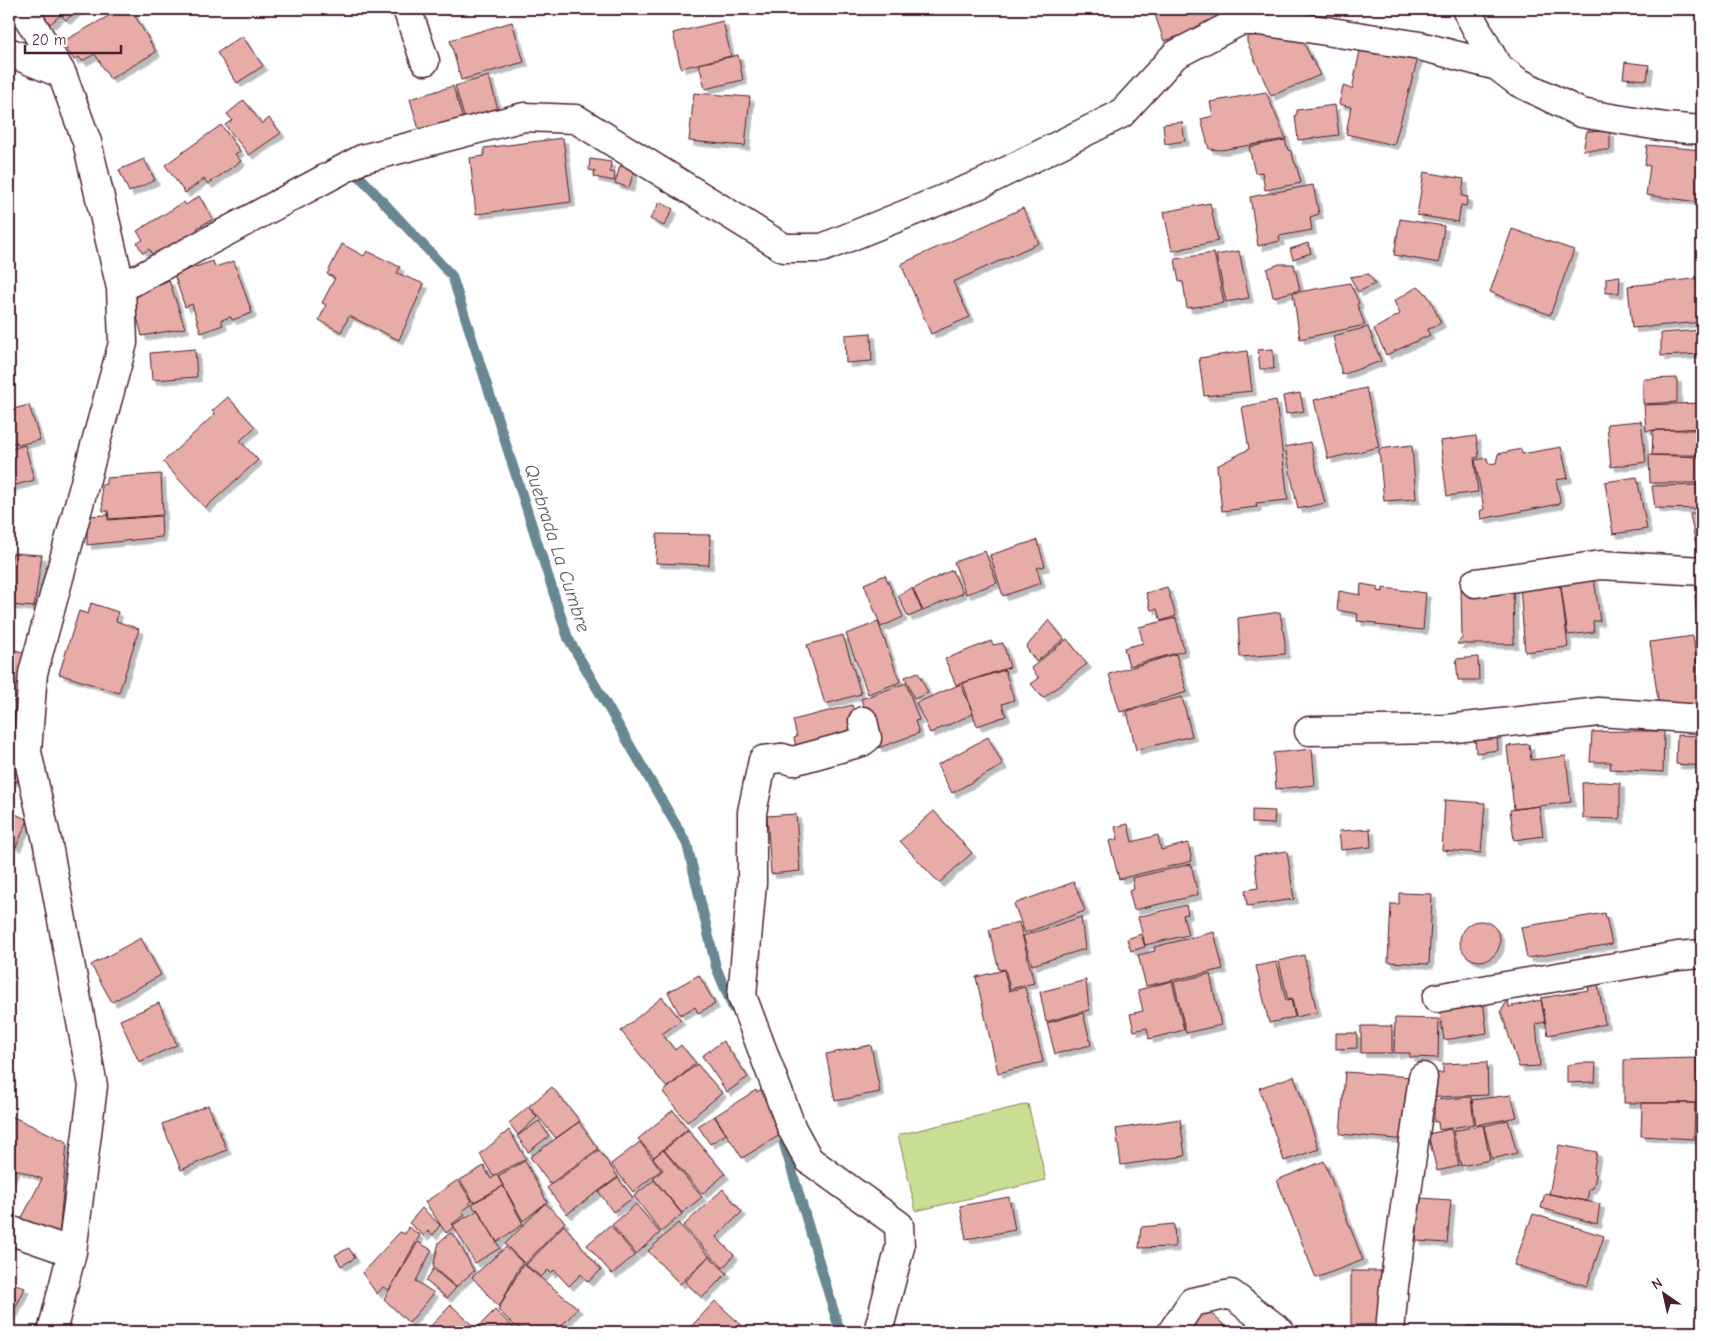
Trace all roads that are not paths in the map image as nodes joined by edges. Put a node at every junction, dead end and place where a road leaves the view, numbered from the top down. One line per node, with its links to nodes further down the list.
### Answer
1 (23, 9): 7 (street)
2 (407, 9): 5 (street)
3 (1466, 9): 6 (street)
4 (9, 52): 7 (street)
5 (425, 61)
6 (1497, 66): 8 (street); 9 (street)
7 (62, 74): 9 (street)
8 (1702, 130)
9 (121, 288): 19 (street)
10 (1702, 571): 11 (street)
11 (1474, 583)
12 (1702, 719): 14 (street)
13 (863, 721): 21 (street)
14 (1309, 731)
15 (1702, 954): 16 (street)
16 (1437, 998)
17 (1423, 1077): 24 (street)
18 (9, 1230): 19 (street)
19 (72, 1252): 20 (street)
20 (52, 1332)
21 (878, 1332)
22 (1172, 1332): 23 (street)
23 (1281, 1332)
24 (1390, 1332)

